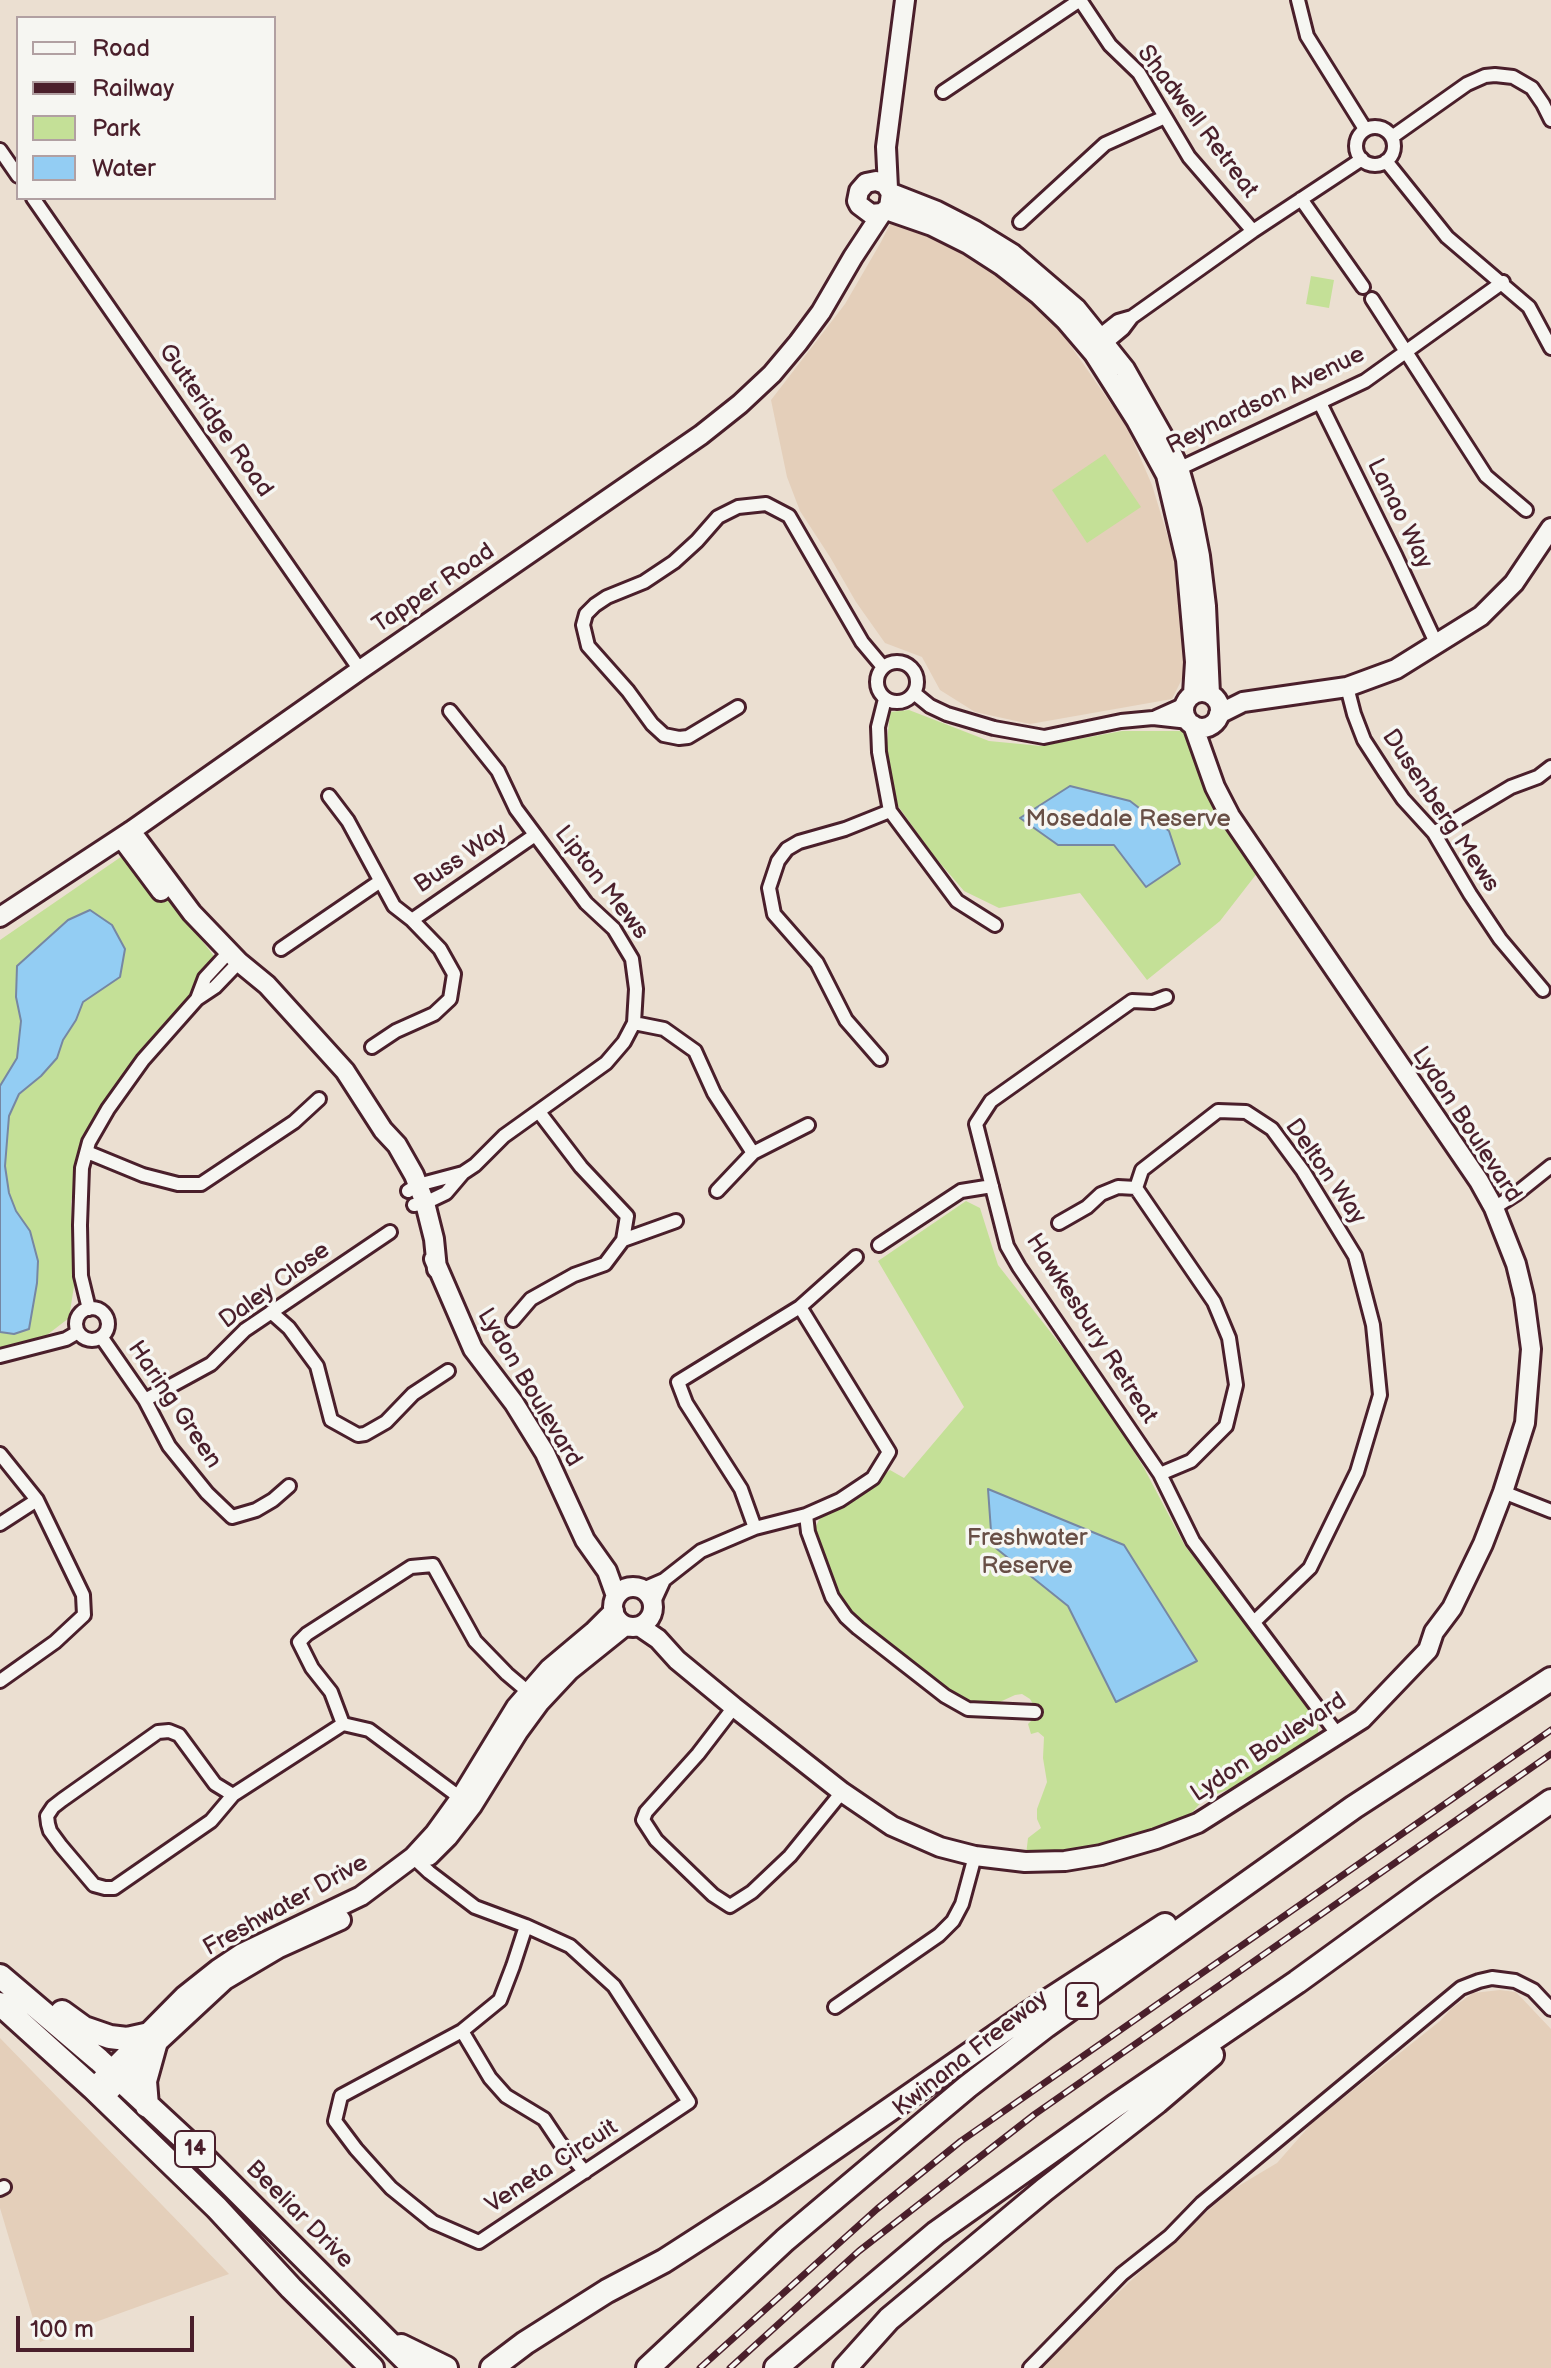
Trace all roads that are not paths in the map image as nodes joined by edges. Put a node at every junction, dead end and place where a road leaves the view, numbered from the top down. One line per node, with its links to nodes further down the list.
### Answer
1 (905, 0): 9 (street)
2 (1080, 0): 4 (street); 5 (street, Shadwell Retreat)
3 (1298, 0): 7 (street)
4 (943, 92)
5 (1165, 117): 19 (street); 20 (street, Shadwell Retreat)
6 (1551, 120): 8 (street)
7 (1365, 129): 8 (street); 11 (street)
8 (1392, 137): 12 (street)
9 (886, 147): 14 (street); 17 (street)
10 (0, 150): 13 (street)
11 (1362, 159): 12 (street); 15 (street)
12 (1386, 161): 22 (street)
13 (16, 173)
14 (866, 183): 17 (street); 18 (street)
15 (1301, 199): 20 (street); 23 (street)
16 (34, 200): 34 (street, Gutteridge Road)
17 (887, 201): 18 (street); 21 (street, Tapper Road); 25 (street, Lydon Boulevard)
18 (859, 205): 21 (street, Tapper Road)
19 (1020, 222)
20 (1253, 231): 25 (street)
21 (853, 257): 34 (street, Tapper Road)
22 (1503, 282): 26 (street); 27 (street, Reynardson Avenue)
23 (1363, 287)
24 (1372, 299): 27 (street)
25 (1097, 345): 29 (street, Lydon Boulevard)
26 (1551, 348)
27 (1407, 351): 28 (street, Reynardson Avenue); 30 (street)
28 (1320, 403): 29 (street, Reynardson Avenue); 32 (street, Lanao Way)
29 (1172, 472): 39 (street, Lydon Boulevard)
30 (1526, 510)
31 (1551, 528): 32 (street)
32 (1437, 645): 35 (street)
33 (883, 667): 36 (street); 37 (street); 38 (street)
34 (360, 670): 45 (street, Tapper Road)
35 (1347, 687): 39 (street); 44 (street, Dusenberg Mews)
36 (914, 693): 37 (street); 39 (street)
37 (885, 699): 43 (street)
38 (738, 707)
39 (1203, 709): 68 (street, Lydon Boulevard)
40 (450, 711): 46 (street, Lipton Mews)
41 (1551, 767): 44 (street)
42 (329, 796): 47 (street)
43 (890, 811): 50 (street); 57 (street)
44 (1434, 833): 53 (street, Dusenberg Mews)
45 (126, 834): 48 (street, Tapper Road); 52 (street, Lydon Boulevard)
46 (535, 835): 49 (street, Buss Way); 55 (street, Lipton Mews)
47 (379, 882): 49 (street); 51 (street)
48 (0, 917)
49 (412, 920): 56 (street)
50 (995, 925)
51 (281, 949)
52 (230, 961): 61 (street); 67 (street, Lydon Boulevard)
53 (1543, 990)
54 (1166, 997): 64 (street, Hawkesbury Retreat)
55 (634, 1023): 59 (street); 62 (street)
56 (372, 1047)
57 (880, 1059)
58 (319, 1099): 61 (street)
59 (539, 1112): 67 (street); 72 (street)
60 (808, 1125): 62 (street)
61 (87, 1152): 76 (street)
62 (753, 1153): 66 (street)
63 (1551, 1166): 68 (street)
64 (992, 1186): 73 (street); 85 (street, Hawkesbury Retreat)
65 (1136, 1188): 70 (street); 85 (street); 94 (street, Delton Way)
66 (717, 1191)
67 (416, 1196): 93 (street, Lydon Boulevard)
68 (1494, 1208): 87 (street, Lydon Boulevard)
69 (676, 1221): 72 (street)
70 (1059, 1223)
71 (390, 1232): 77 (street, Daley Close)
72 (623, 1240): 78 (street)
73 (879, 1245)
74 (856, 1257): 75 (street)
75 (800, 1307): 90 (street); 92 (street)
76 (89, 1309): 79 (street); 80 (street)
77 (271, 1312): 82 (street); 83 (street, Daley Close)
78 (513, 1320)
79 (78, 1332): 80 (street); 81 (street)
80 (102, 1338): 83 (street, Haring Green)
81 (0, 1356)
82 (448, 1371)
83 (145, 1400): 86 (street, Haring Green)
84 (0, 1454): 88 (street)
85 (1160, 1474): 94 (street, Hawkesbury Retreat)
86 (289, 1486)
87 (1503, 1492): 89 (street); 101 (street, Lydon Boulevard)
88 (37, 1500): 91 (street); 96 (street)
89 (1551, 1511)
90 (806, 1515): 92 (street); 99 (street)
91 (0, 1524)
92 (755, 1528): 93 (street)
93 (634, 1607): 97 (street, Freshwater Drive); 98 (street, Lydon Boulevard)
94 (1254, 1622): 101 (street, Hawkesbury Retreat)
95 (1551, 1679): 108 (highway, Kwinana Freeway / 2)
96 (0, 1681)
97 (534, 1697): 100 (street); 105 (street, Freshwater Drive)
98 (734, 1707): 102 (street, Lydon Boulevard); 102 (street)
99 (1035, 1712)
100 (343, 1724): 103 (street); 105 (street)
101 (1338, 1735): 106 (street, Lydon Boulevard)
102 (842, 1792): 106 (street, Lydon Boulevard)
103 (233, 1795): 103 (street)
104 (1551, 1801): 111 (highway)
105 (466, 1802): 107 (street, Freshwater Drive)
106 (975, 1856): 113 (street)
107 (417, 1861): 109 (street); 116 (street, Freshwater Drive)
108 (1250, 1880): 125 (highway); 126 (highway, Kwinana Freeway / 2)
109 (526, 1926): 115 (street, Veneta Circuit); 120 (street, Veneta Circuit)
110 (4, 1979): 116 (highway); 117 (highway, Beeliar Drive / 14)
111 (1297, 1982): 127 (highway); 128 (highway)
112 (0, 2004): 118 (highway, 14)
113 (835, 2007)
114 (1551, 2009): 129 (street)
115 (462, 2031): 120 (street); 120 (street, Veneta Circuit)
116 (150, 2040): 117 (street, Freshwater Drive); 119 (highway)
117 (114, 2076): 118 (street, Freshwater Drive); 119 (highway, Beeliar Drive / 14)
118 (98, 2093): 122 (highway, 14)
119 (147, 2106): 121 (highway, Beeliar Drive / 14)
120 (585, 2172)
121 (386, 2338): 123 (highway, Beeliar Drive / 14); 124 (highway)
122 (368, 2365)
123 (414, 2368)
124 (446, 2368)
125 (492, 2368)
126 (648, 2368)
127 (776, 2368)
128 (845, 2368)
129 (1030, 2368)

